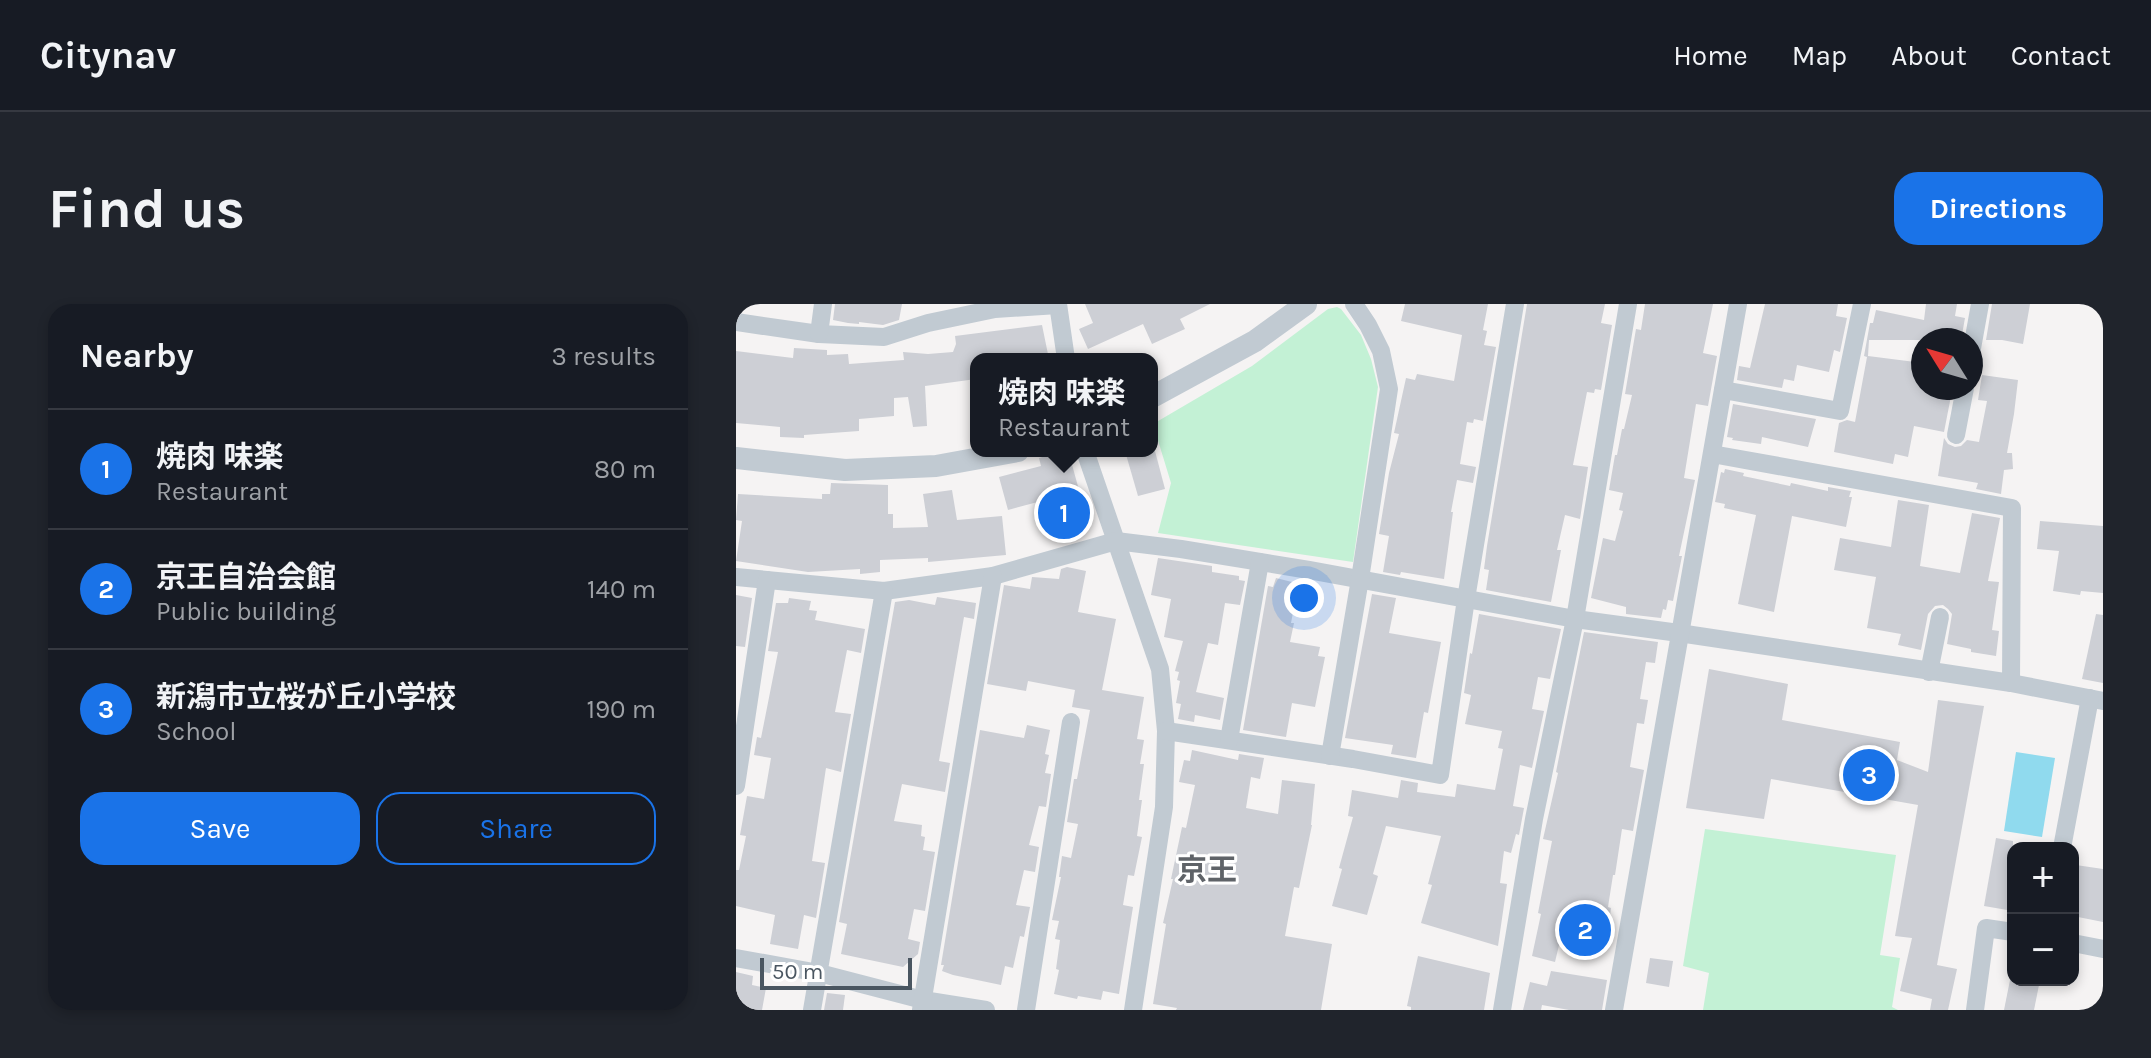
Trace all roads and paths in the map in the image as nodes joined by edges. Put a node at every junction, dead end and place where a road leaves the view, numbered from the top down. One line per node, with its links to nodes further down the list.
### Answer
1 (823, 304): 14 (street)
2 (931, 304): 12 (street)
3 (1058, 304): 12 (street); 15 (street)
4 (1306, 304): 17 (street)
5 (1354, 304): 28 (street)
6 (1515, 304): 31 (street)
7 (1628, 304): 33 (street)
8 (1738, 304): 16 (street)
9 (1862, 304): 16 (street)
10 (1980, 304): 13 (street)
11 (736, 322): 14 (street)
12 (928, 323): 14 (street)
13 (1976, 328)
14 (819, 334)
15 (1065, 353)
16 (1723, 390): 20 (street)
17 (1158, 394)
18 (1963, 400): 19 (street)
19 (1956, 435)
20 (1712, 454): 34 (street); 36 (street)
21 (985, 457): 23 (street)
22 (1087, 457): 24 (street)
23 (736, 458)
24 (1116, 541): 25 (street); 26 (street); 39 (street)
25 (1260, 562): 28 (street); 40 (street)
26 (993, 576): 30 (street); 49 (street)
27 (736, 577): 29 (street)
28 (1360, 579): 31 (street); 41 (street)
29 (767, 580): 30 (street); 42 (street)
30 (884, 591): 48 (street)
31 (1466, 599): 33 (street); 41 (street)
32 (1940, 617): 35 (street)
33 (1575, 619): 34 (street); 54 (street)
34 (1679, 633): 35 (street); 55 (street)
35 (1929, 672): 36 (street)
36 (2011, 683): 37 (street)
37 (2096, 699): 43 (street)
38 (1071, 722): 52 (street)
39 (1166, 731): 40 (street); 53 (street)
40 (1229, 740): 41 (street)
41 (1330, 756)
42 (736, 786)
43 (2063, 842)
44 (2007, 931): 56 (street)
45 (2079, 944): 46 (street)
46 (2103, 949)
47 (736, 958): 48 (street)
48 (819, 973): 49 (street); 50 (street)
49 (922, 1005): 51 (street)
50 (812, 1010)
51 (986, 1010)
52 (1026, 1010)
53 (1133, 1010)
54 (1502, 1010)
55 (1614, 1010)
56 (1975, 1010)

